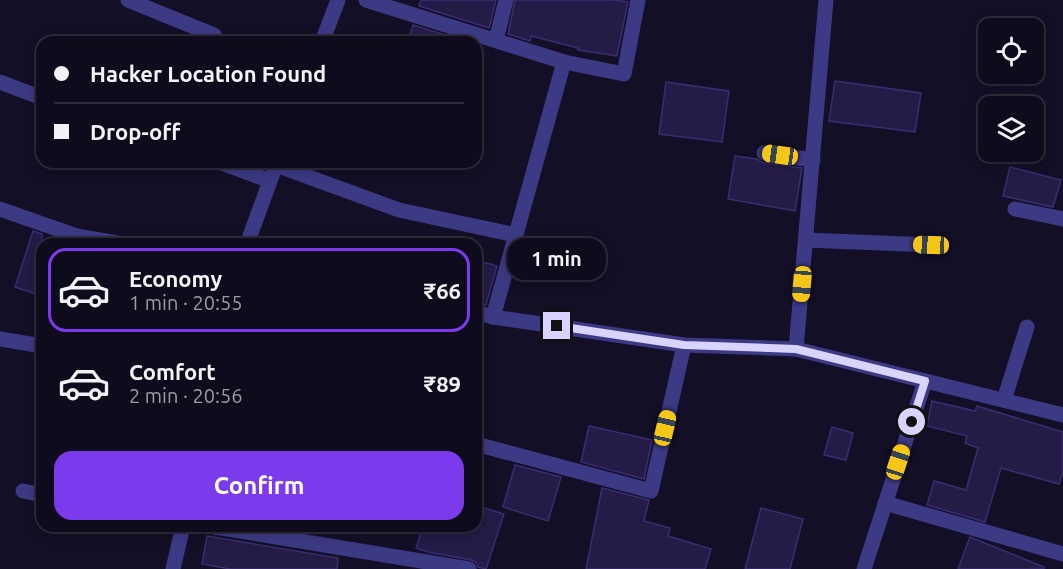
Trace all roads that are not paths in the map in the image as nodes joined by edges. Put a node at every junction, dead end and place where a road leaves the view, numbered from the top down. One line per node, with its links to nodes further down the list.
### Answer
1 (128, 0): 7 (street)
2 (338, 0): 8 (street)
3 (366, 0): 9 (street)
4 (506, 0): 9 (street)
5 (638, 0): 10 (street)
6 (826, 0): 14 (street)
7 (214, 35)
8 (324, 36)
9 (496, 40): 10 (street)
10 (564, 62): 22 (street)
11 (0, 82): 12 (street)
12 (36, 96)
13 (764, 153): 14 (street)
14 (813, 160): 25 (street)
15 (235, 168): 18 (street)
16 (275, 168): 18 (street)
17 (288, 168): 22 (street)
18 (270, 181): 24 (street)
19 (1015, 208): 21 (street)
20 (0, 209): 23 (street)
21 (1063, 219)
22 (516, 235): 28 (street)
23 (88, 238)
24 (249, 238)
25 (806, 240): 26 (street); 33 (street)
26 (931, 245)
27 (482, 314): 28 (street)
28 (493, 317): 32 (street)
29 (1027, 327): 35 (street)
30 (0, 339): 31 (street)
31 (36, 345)
32 (684, 345): 33 (street); 37 (street)
33 (796, 349): 34 (street)
34 (925, 381): 35 (street); 40 (street)
35 (1004, 400): 36 (street)
36 (1063, 415)
37 (482, 446)
38 (23, 491): 39 (street)
39 (36, 494)
40 (885, 503): 43 (street); 46 (street)
41 (182, 532): 44 (street)
42 (245, 532): 45 (street)
43 (1063, 554)
44 (173, 569)
45 (470, 569)
46 (864, 569)

